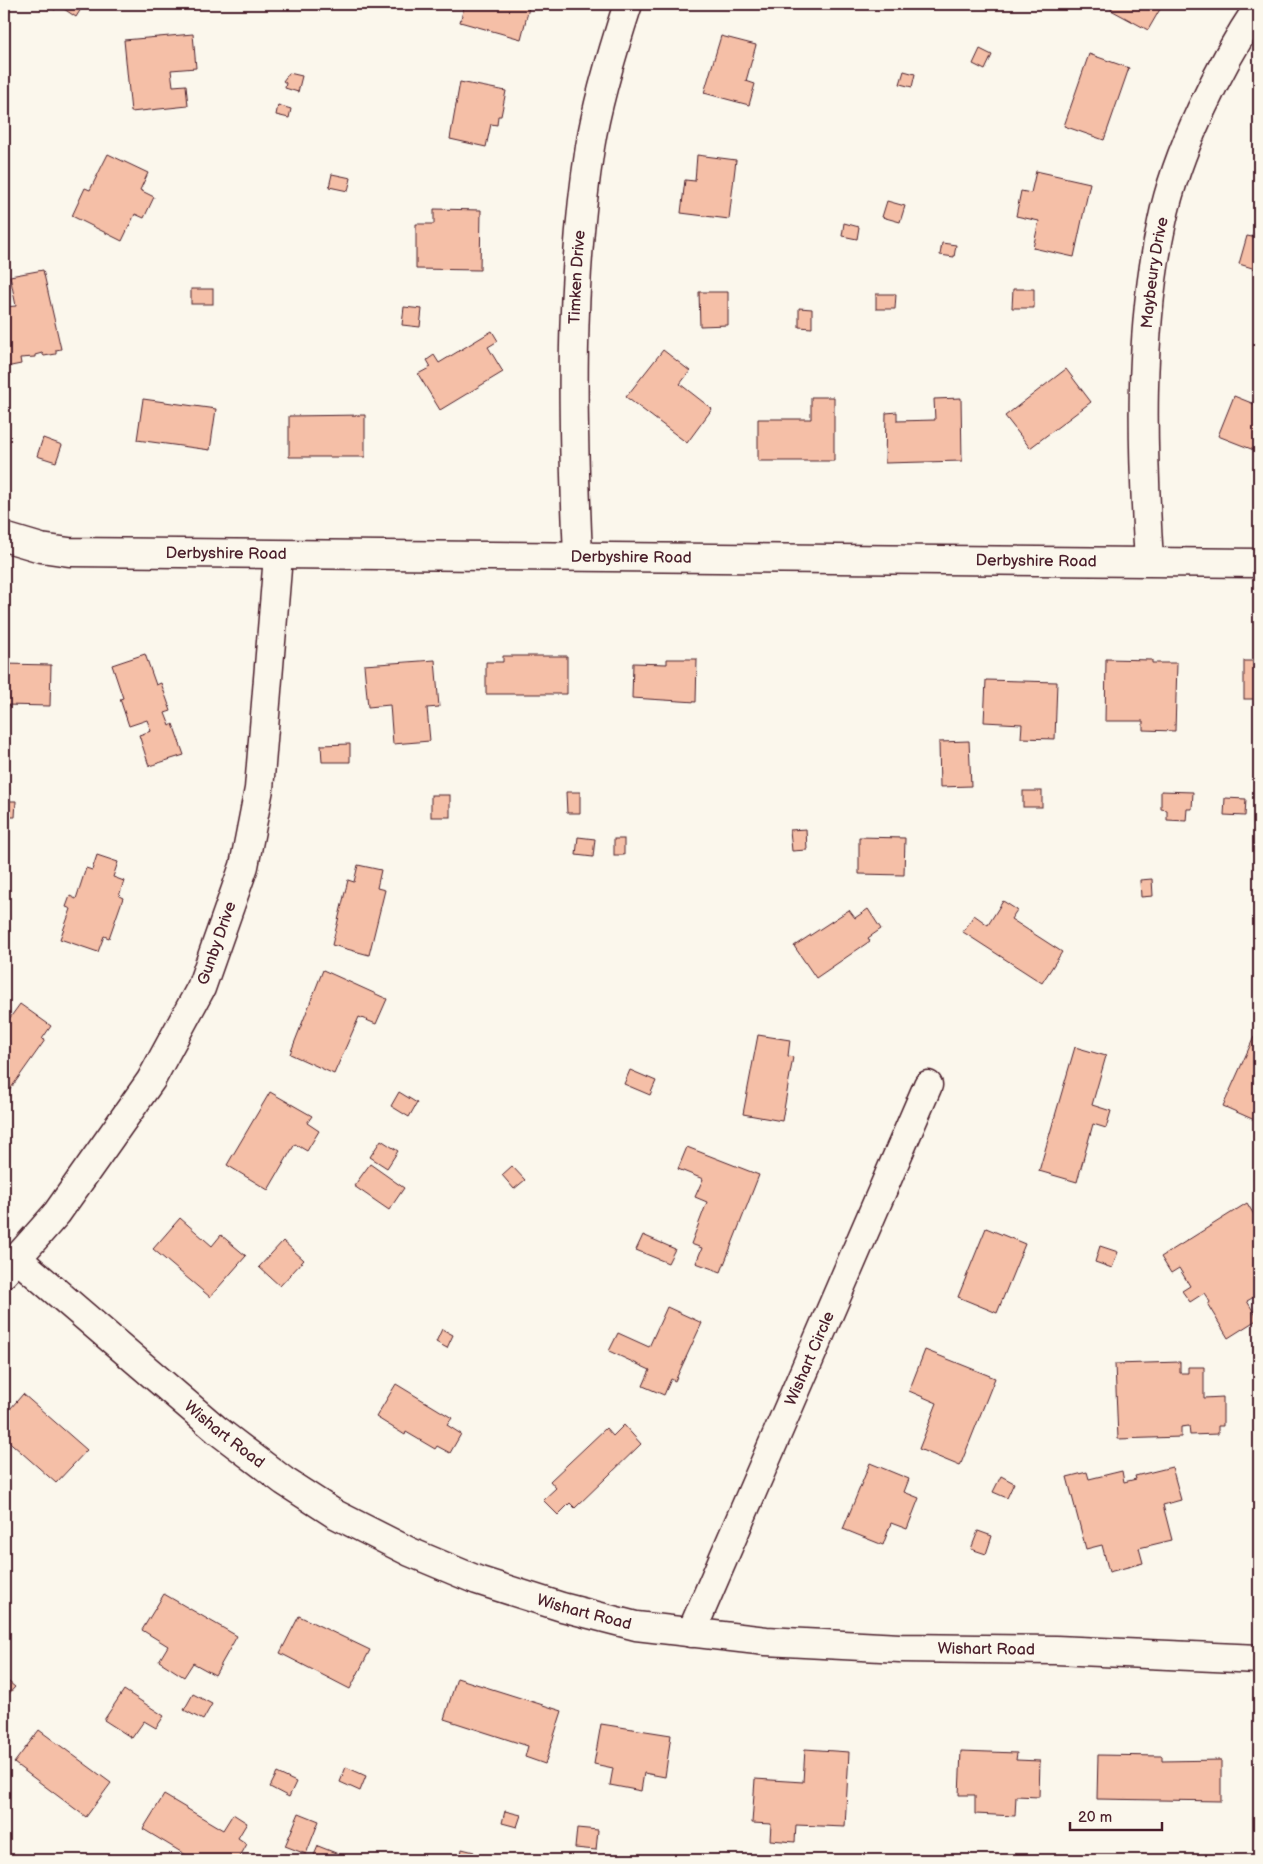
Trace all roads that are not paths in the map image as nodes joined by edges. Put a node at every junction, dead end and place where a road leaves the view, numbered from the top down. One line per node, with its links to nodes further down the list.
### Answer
1 (628, 4): 5 (street, Timken Drive)
2 (1259, 6): 6 (street, Maybeury Drive)
3 (4, 537): 4 (street, Derbyshire Road)
4 (278, 556): 5 (street, Derbyshire Road); 9 (street, Gunby Drive)
5 (578, 556): 6 (street, Derbyshire Road)
6 (1149, 561): 7 (street, Derbyshire Road)
7 (1259, 563)
8 (928, 1085): 10 (street, Wishart Circle)
9 (11, 1266): 10 (street, Wishart Road)
10 (691, 1633): 11 (street, Wishart Road)
11 (1259, 1659)

